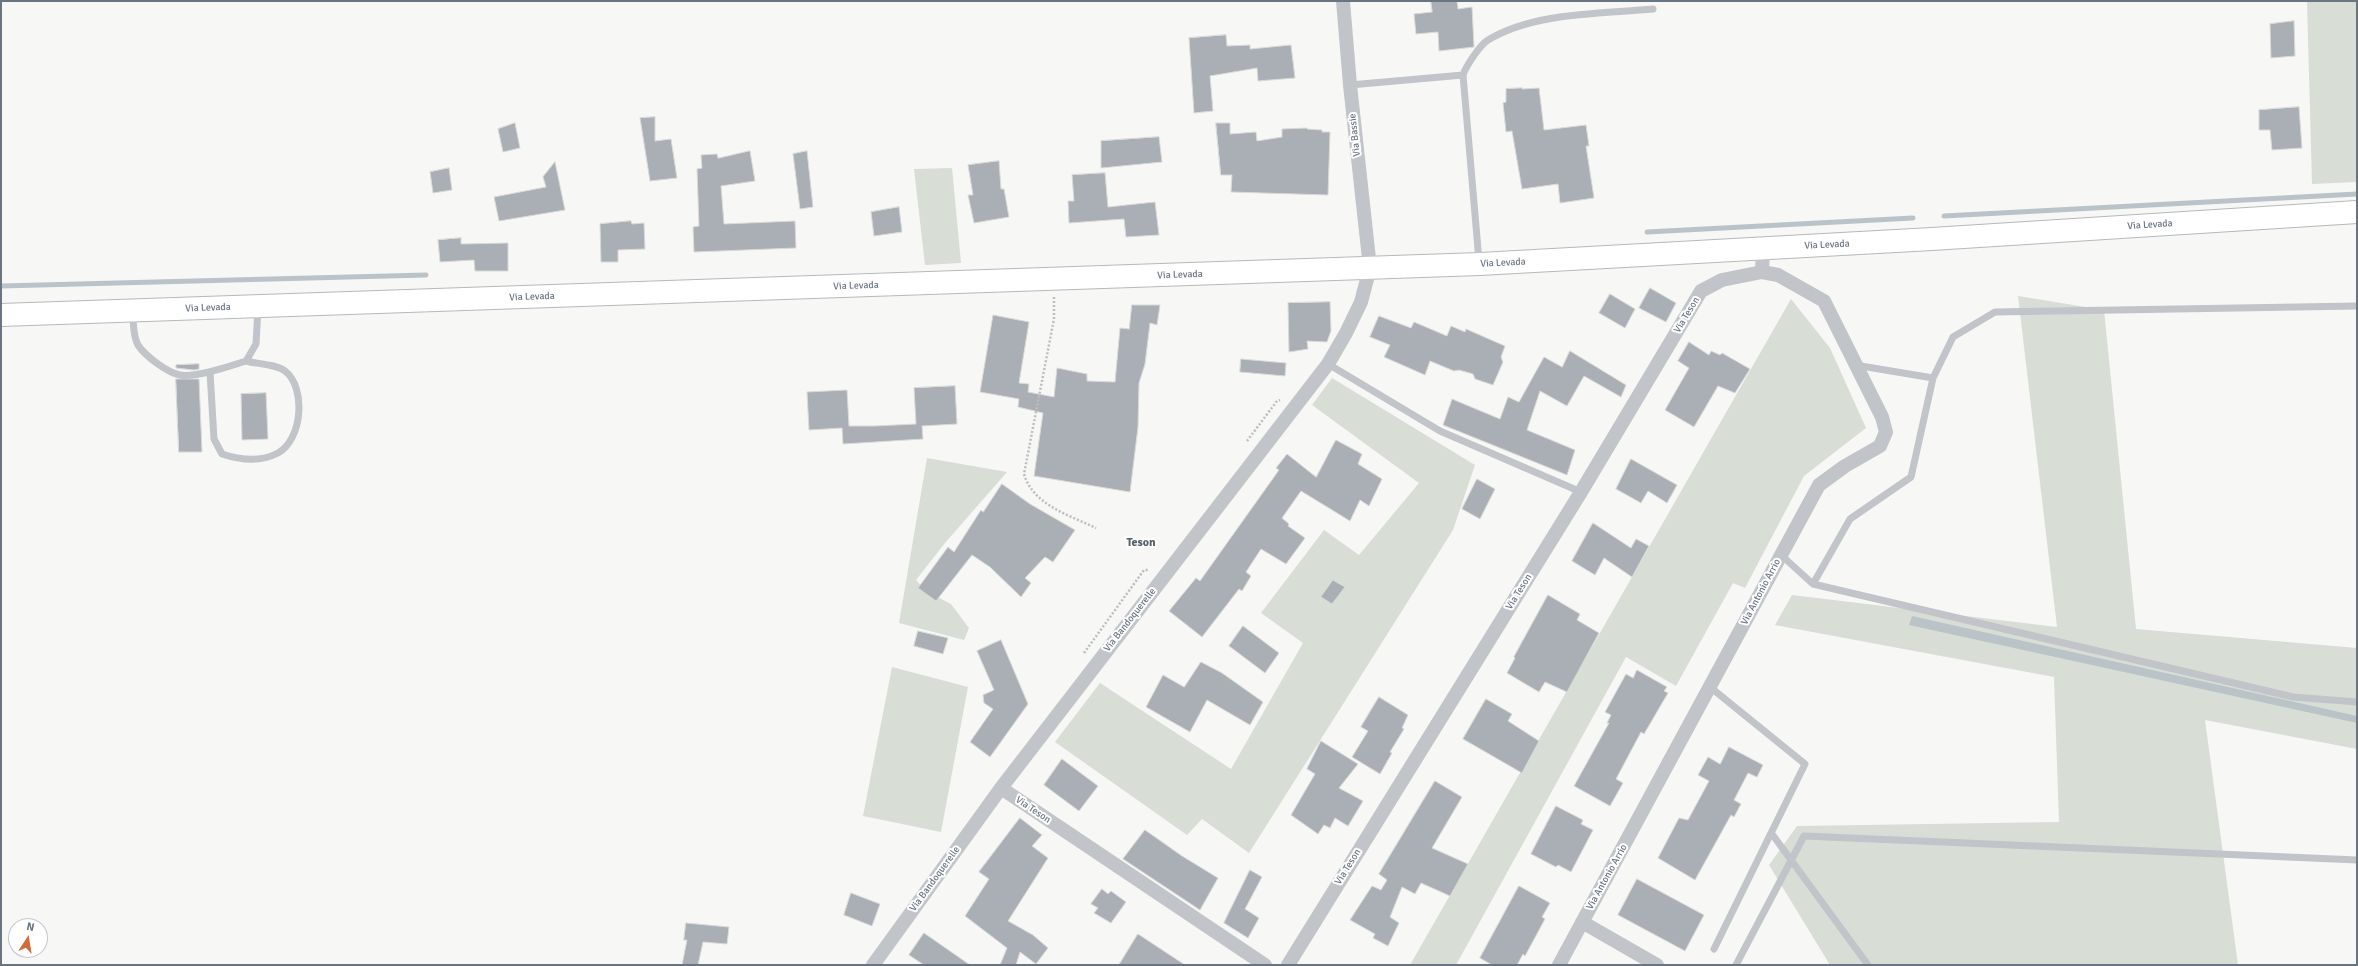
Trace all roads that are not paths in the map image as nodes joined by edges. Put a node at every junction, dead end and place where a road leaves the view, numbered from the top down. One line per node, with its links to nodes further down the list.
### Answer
1 (1343, 1): 4 (street, Via Bassie)
2 (1653, 9): 3 (lane)
3 (1464, 75): 4 (lane); 7 (lane)
4 (1350, 86): 8 (street, Via Bassie)
5 (2357, 212): 6 (main road, Via Levada)
6 (1763, 249): 7 (main road, Via Levada); 9 (street)
7 (1480, 264): 8 (main road, Via Levada)
8 (1370, 268): 10 (main road, Via Levada); 15 (street, Via Bandoquerelle)
9 (1762, 272): 16 (street, Via Antonio Arrio); 19 (street, Via Teson)
10 (258, 306): 12 (main road, Via Levada); 14 (lane)
11 (2357, 306): 18 (lane)
12 (132, 310): 13 (main road, Via Levada); 17 (lane)
13 (1, 315)
14 (246, 361): 17 (lane); 17 (lane)
15 (1328, 364): 19 (lane); 24 (street, Via Bandoquerelle)
16 (1855, 365): 18 (lane); 20 (street, Via Antonio Arrio)
17 (210, 372)
18 (1933, 378): 21 (lane)
19 (1581, 492): 32 (street, Via Teson)
20 (1781, 555): 21 (lane); 22 (street, Via Antonio Arrio)
21 (1813, 584): 23 (lane)
22 (1710, 687): 25 (lane); 28 (street, Via Antonio Arrio)
23 (2357, 702)
24 (1001, 788): 30 (street, Via Bandoquerelle); 31 (street, Via Teson)
25 (1772, 834): 26 (lane); 29 (lane)
26 (1792, 860): 27 (lane); 35 (lane); 36 (lane)
27 (2357, 860)
28 (1582, 922): 33 (street, Via Antonio Arrio); 34 (street)
29 (1714, 948)
30 (874, 965)
31 (1265, 965)
32 (1288, 965)
33 (1559, 965)
34 (1656, 965)
35 (1736, 965)
36 (1868, 965)

